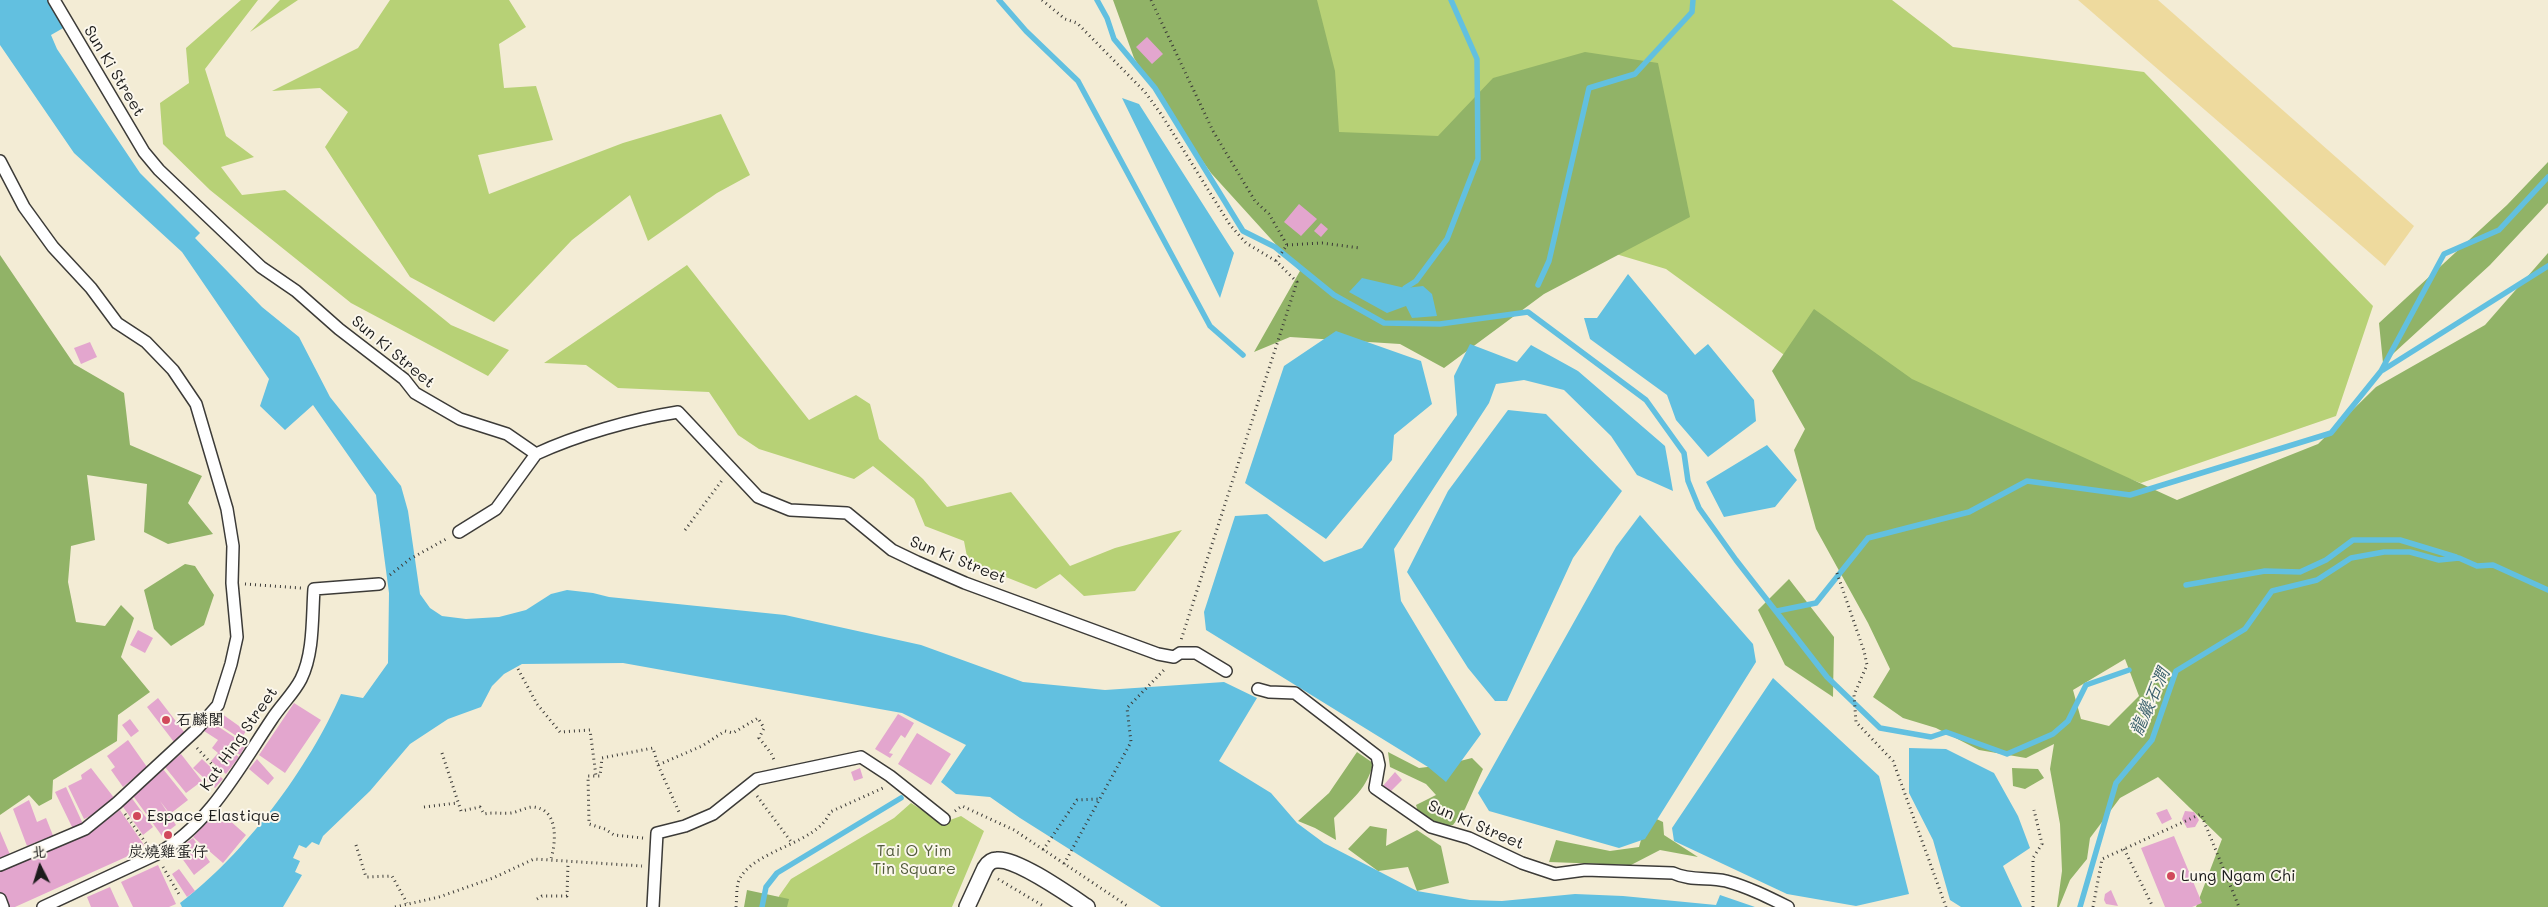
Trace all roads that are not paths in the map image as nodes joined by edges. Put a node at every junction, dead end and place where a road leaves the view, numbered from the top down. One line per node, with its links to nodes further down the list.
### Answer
1 (54, 0): 3 (street, Sun Ki Street)
2 (0, 160): 9 (street)
3 (536, 454): 4 (street); 6 (street, Sun Ki Street)
4 (460, 532)
5 (379, 584): 12 (street, Kat Hing Street)
6 (1226, 671)
7 (1258, 689): 16 (street, Sun Ki Street)
8 (944, 819): 13 (street)
9 (0, 865)
10 (0, 900): 11 (street)
11 (3, 907)
12 (43, 907)
13 (653, 907)
14 (967, 907): 15 (street)
15 (1087, 907)
16 (1788, 907)

